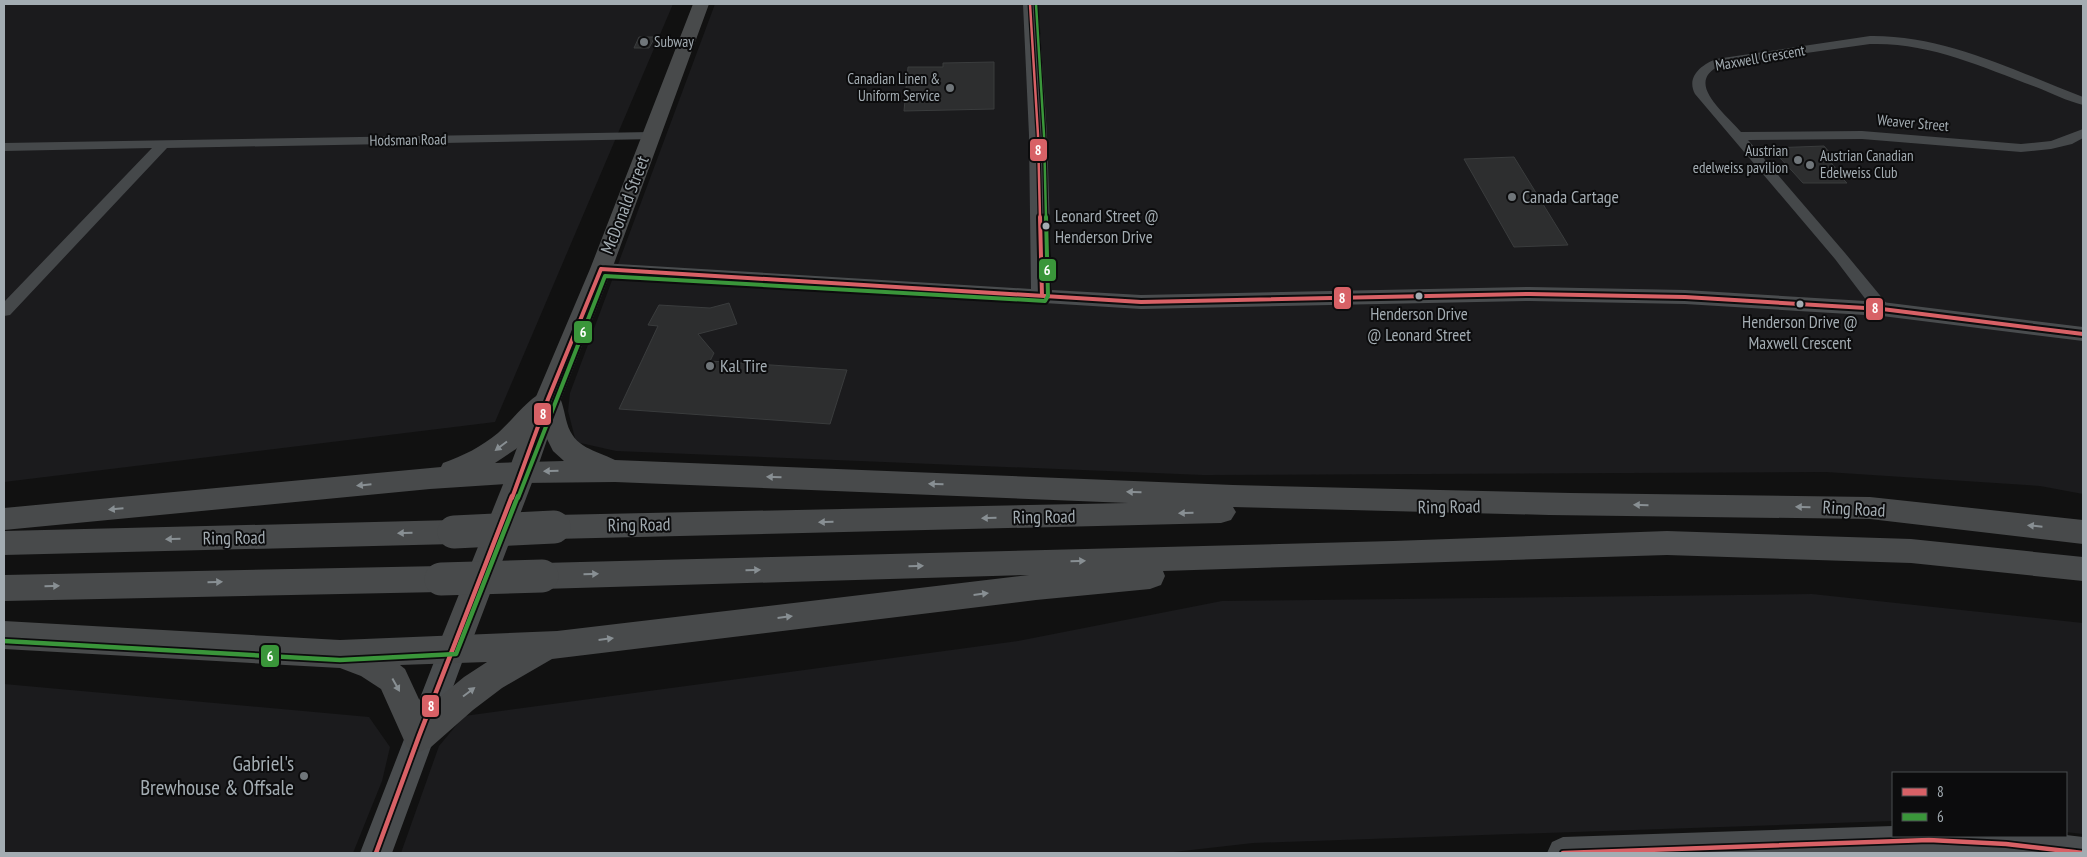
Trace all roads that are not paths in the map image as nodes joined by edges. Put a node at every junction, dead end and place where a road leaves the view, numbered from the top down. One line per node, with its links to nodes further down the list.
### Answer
1 (701, 4): 5 (main road, McDonald Street)
2 (1030, 4): 10 (street)
3 (2083, 101): 6 (street, Maxwell Crescent)
4 (2083, 133): 6 (street, Weaver Street)
5 (651, 136): 7 (street, Hodsman Road); 9 (main road, McDonald Street)
6 (1738, 136): 11 (street, Maxwell Crescent)
7 (164, 144): 8 (street, Hodsman Road); 12 (street)
8 (4, 147)
9 (602, 269): 10 (street); 14 (main road, McDonald Street)
10 (1042, 296): 11 (street)
11 (1882, 309): 13 (street)
12 (4, 311)
13 (2083, 334)
14 (548, 399): 15 (highway); 16 (main road, McDonald Street); 17 (highway, one-way to 17)
15 (616, 470): 16 (highway, one-way to 16); 18 (highway, one-way to 15)
16 (522, 472): 17 (highway); 27 (main road, McDonald Street)
17 (430, 478): 19 (highway, one-way to 19)
18 (1567, 504): 20 (highway, Ring Road, one-way to 18); 21 (highway, Ring Road, one-way to 21, bridge)
19 (4, 519)
20 (2083, 532)
21 (4, 543)
22 (1393, 553): 23 (highway); 24 (highway, one-way to 22, bridge); 26 (highway, one-way to 22)
23 (2083, 569)
24 (4, 588)
25 (4, 635): 28 (highway)
26 (557, 645): 27 (highway); 29 (highway, one-way to 26)
27 (452, 649): 28 (highway); 29 (street, McDonald Street)
28 (340, 654): 29 (highway, one-way to 29)
29 (419, 736): 30 (street, McDonald Street)
30 (376, 853)
31 (1563, 853): 32 (street)
32 (2083, 853)

